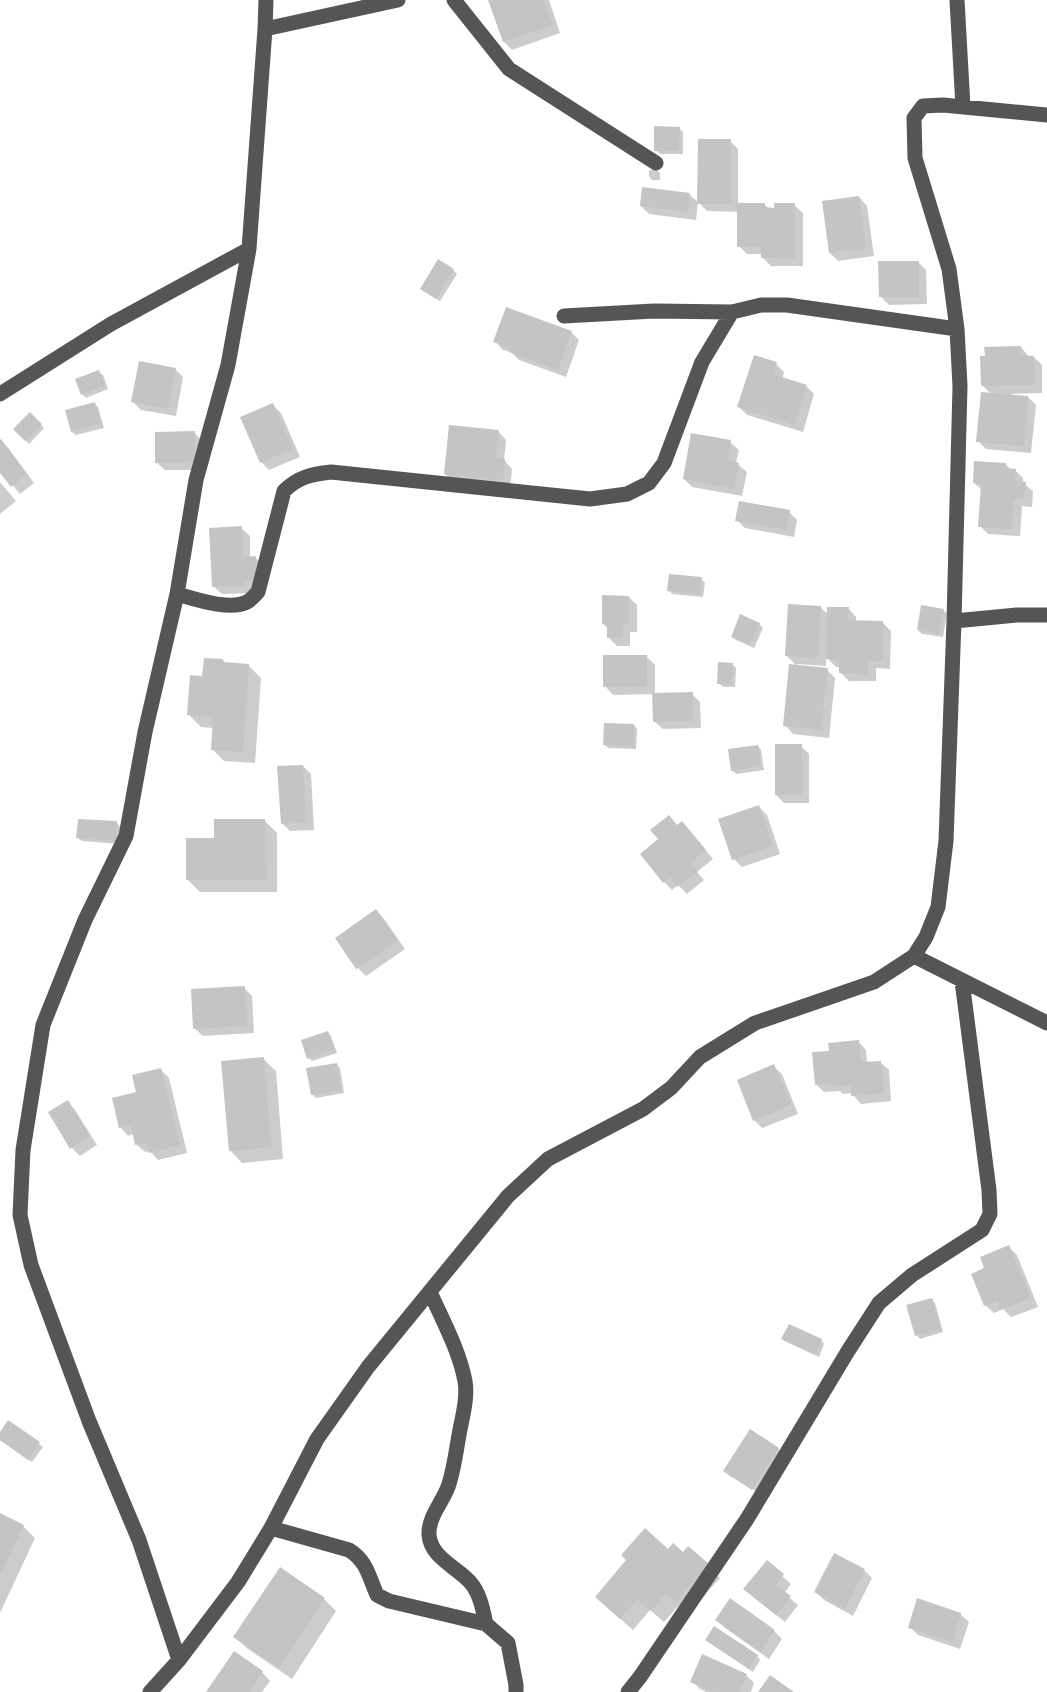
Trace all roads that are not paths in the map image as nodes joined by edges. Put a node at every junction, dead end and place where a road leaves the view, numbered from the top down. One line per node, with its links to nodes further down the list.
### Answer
1 (266, 0): 5 (street)
2 (398, 0): 5 (street)
3 (454, 0): 8 (street)
4 (957, 0): 6 (street)
5 (265, 29): 9 (street)
6 (963, 107): 7 (street); 12 (street)
7 (1047, 115)
8 (656, 163)
9 (249, 249): 13 (street); 14 (street)
10 (732, 312): 11 (street); 12 (street); 14 (street)
11 (564, 316)
12 (957, 329): 16 (street)
13 (0, 394)
14 (177, 594): 23 (street)
15 (1047, 615): 16 (street)
16 (954, 621): 17 (street)
17 (914, 957): 18 (street); 20 (street)
18 (962, 981): 19 (street); 26 (street)
19 (1047, 1023)
20 (430, 1292): 21 (street); 22 (street)
21 (271, 1528): 22 (street); 23 (street)
22 (486, 1624): 25 (street)
23 (179, 1660): 24 (street)
24 (150, 1692)
25 (516, 1692)
26 (628, 1692)

